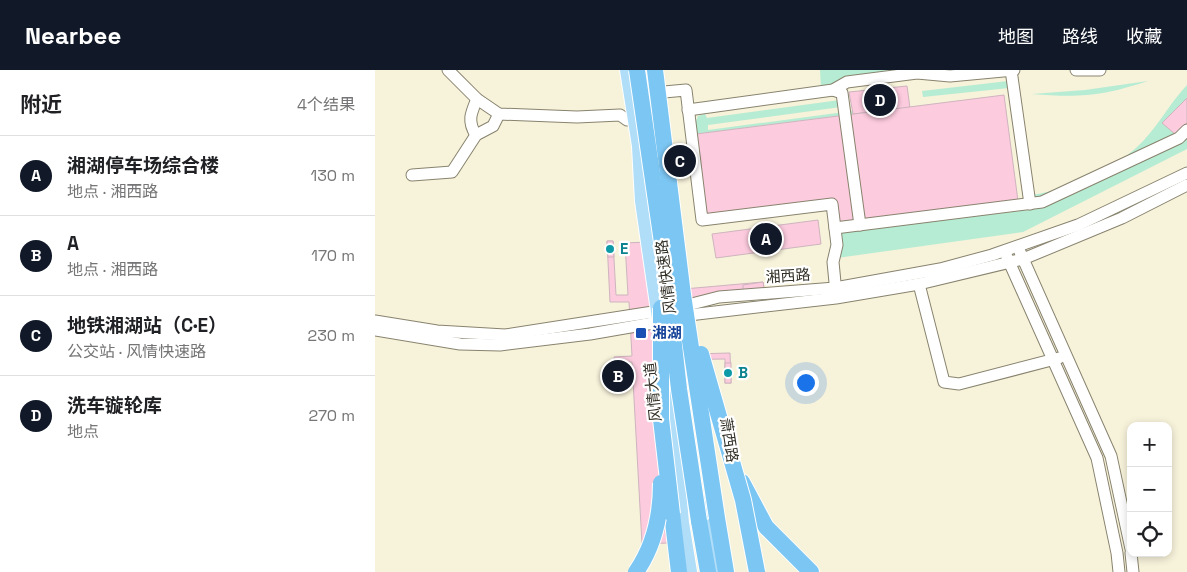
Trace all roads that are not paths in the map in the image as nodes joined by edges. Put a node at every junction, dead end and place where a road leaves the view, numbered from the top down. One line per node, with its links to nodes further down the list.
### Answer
1 (448, 70): 11 (street)
2 (627, 70): 32 (main road, 风情大道)
3 (637, 70): 25 (highway, 风情快速路, bridge)
4 (650, 70): 10 (main road)
5 (655, 70): 17 (highway, 风情快速路, bridge)
6 (1013, 70): 9 (street); 21 (street)
7 (1076, 70): 8 (street)
8 (1100, 70)
9 (833, 90): 12 (street); 22 (street)
10 (651, 93): 12 (street); 31 (main road)
11 (477, 99): 13 (street); 16 (street)
12 (688, 110): 23 (street)
13 (499, 114): 14 (street); 16 (street)
14 (627, 120)
15 (1187, 130): 21 (street)
16 (476, 135): 19 (street)
17 (668, 173): 38 (highway, bridge); 47 (highway, 风情快速路, bridge)
18 (1187, 173): 24 (street, 湘西路)
19 (412, 175)
20 (1187, 185): 27 (street, 湘西路)
21 (1030, 204): 22 (street)
22 (859, 225): 23 (street)
23 (835, 228): 30 (street)
24 (1018, 246): 26 (street, 湘西路); 27 (street)
25 (663, 248): 37 (highway, bridge); 43 (highway, 风情快速路, bridge)
26 (1004, 251): 28 (street); 30 (street, 湘西路)
27 (1023, 259): 28 (street, 湘西路); 35 (street)
28 (1011, 263): 29 (street, 湘西路); 36 (street)
29 (919, 284): 30 (street, 湘西路); 36 (street)
30 (836, 293): 31 (street, 湘西路)
31 (688, 310): 32 (street, 湘西路); 39 (main road, 萧西路); 40 (main road)
32 (665, 315): 33 (street, 湘西路); 34 (street, 湘西路); 44 (main road, 风情大道)
33 (375, 320)
34 (375, 330)
35 (1066, 355): 36 (street); 41 (street)
36 (1053, 360): 51 (street)
37 (661, 418): 44 (highway, bridge); 45 (highway, bridge)
38 (730, 460): 49 (highway, bridge); 50 (highway, bridge)
39 (719, 480): 40 (main road); 48 (main road, 萧西路)
40 (710, 525): 43 (main road)
41 (1127, 530)
42 (1131, 557): 52 (street)
43 (711, 565): 46 (main road)
44 (686, 569)
45 (636, 572)
46 (717, 572)
47 (726, 572)
48 (734, 572)
49 (757, 572)
50 (811, 572)
51 (1119, 572)
52 (1133, 572)

